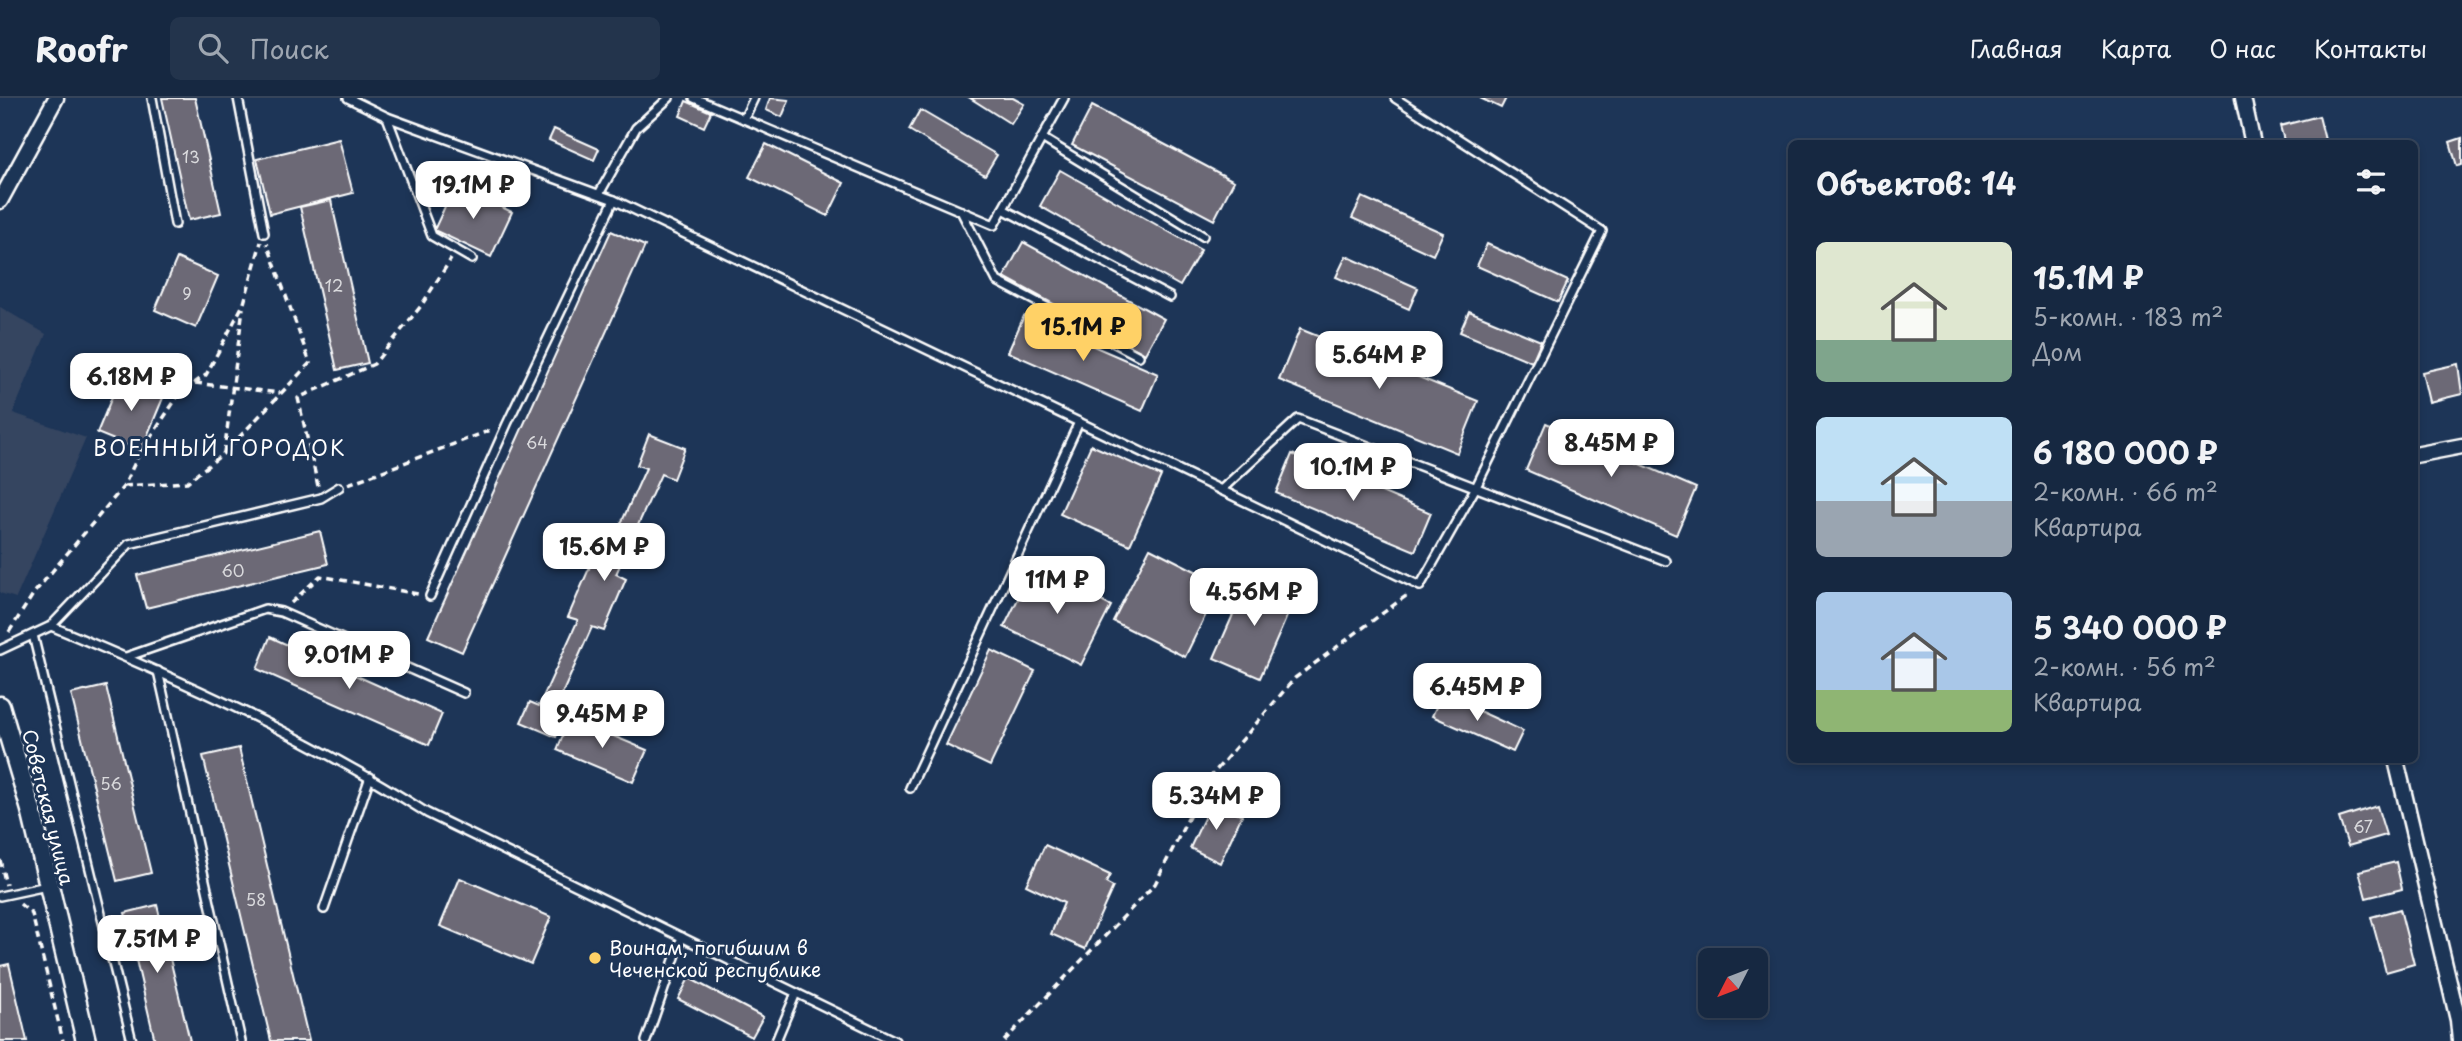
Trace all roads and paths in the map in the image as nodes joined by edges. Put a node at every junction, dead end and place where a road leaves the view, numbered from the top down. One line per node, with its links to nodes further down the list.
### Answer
1 (56, 98): 17 (street)
2 (152, 98): 20 (lane)
3 (238, 98): 21 (lane)
4 (348, 98): 11 (lane)
5 (669, 98): 15 (lane)
6 (694, 98): 12 (lane)
7 (754, 98): 12 (lane)
8 (1064, 98): 13 (lane)
9 (1395, 98): 38 (lane)
10 (2243, 98): 14 (street)
11 (387, 117): 15 (lane); 23 (lane)
12 (744, 119): 19 (lane)
13 (1042, 138): 18 (lane); 22 (lane)
14 (2252, 140)
15 (599, 194): 16 (lane)
16 (614, 200): 31 (lane); 32 (lane)
17 (0, 201)
18 (1003, 209): 19 (lane); 25 (lane)
19 (961, 211): 27 (lane)
20 (175, 224)
21 (264, 233): 26 (path); 30 (path)
22 (1203, 236)
23 (455, 252): 24 (lane); 40 (path)
24 (472, 259)
25 (1170, 297)
26 (244, 303): 28 (path); 29 (path)
27 (1139, 356)
28 (194, 383): 29 (path); 36 (path)
29 (232, 387): 30 (path); 34 (path)
30 (280, 393): 34 (path)
31 (1079, 422): 39 (lane); 55 (lane)
32 (508, 424): 37 (path); 43 (lane)
33 (2462, 446): 35 (street)
34 (224, 453): 36 (path)
35 (2418, 454)
36 (124, 486): 46 (path)
37 (340, 487): 40 (lane)
38 (1476, 487): 39 (lane); 41 (lane); 42 (lane)
39 (1221, 490): 42 (lane)
40 (321, 498): 45 (lane)
41 (1665, 561)
42 (1420, 586): 69 (path)
43 (430, 596): 44 (path)
44 (281, 612): 49 (lane); 51 (lane)
45 (51, 626): 47 (lane); 49 (lane)
46 (7, 635)
47 (33, 635): 48 (lane); 64 (lane)
48 (0, 650)
49 (125, 657): 50 (lane)
50 (158, 671): 54 (lane); 65 (lane)
51 (464, 693)
52 (0, 706): 57 (street, Советская улица)
53 (2397, 763): 70 (street)
54 (370, 777): 59 (lane); 60 (lane)
55 (910, 788)
56 (0, 860): 58 (path)
57 (47, 886): 58 (lane); 63 (street, Советская улица)
58 (4, 896): 62 (path)
59 (324, 909)
60 (682, 937): 61 (lane); 66 (lane)
61 (796, 993): 67 (lane); 68 (lane)
62 (63, 1041)
63 (86, 1041)
64 (132, 1041)
65 (241, 1041)
66 (646, 1041)
67 (776, 1041)
68 (895, 1041)
69 (1004, 1041)
70 (2460, 1041)

